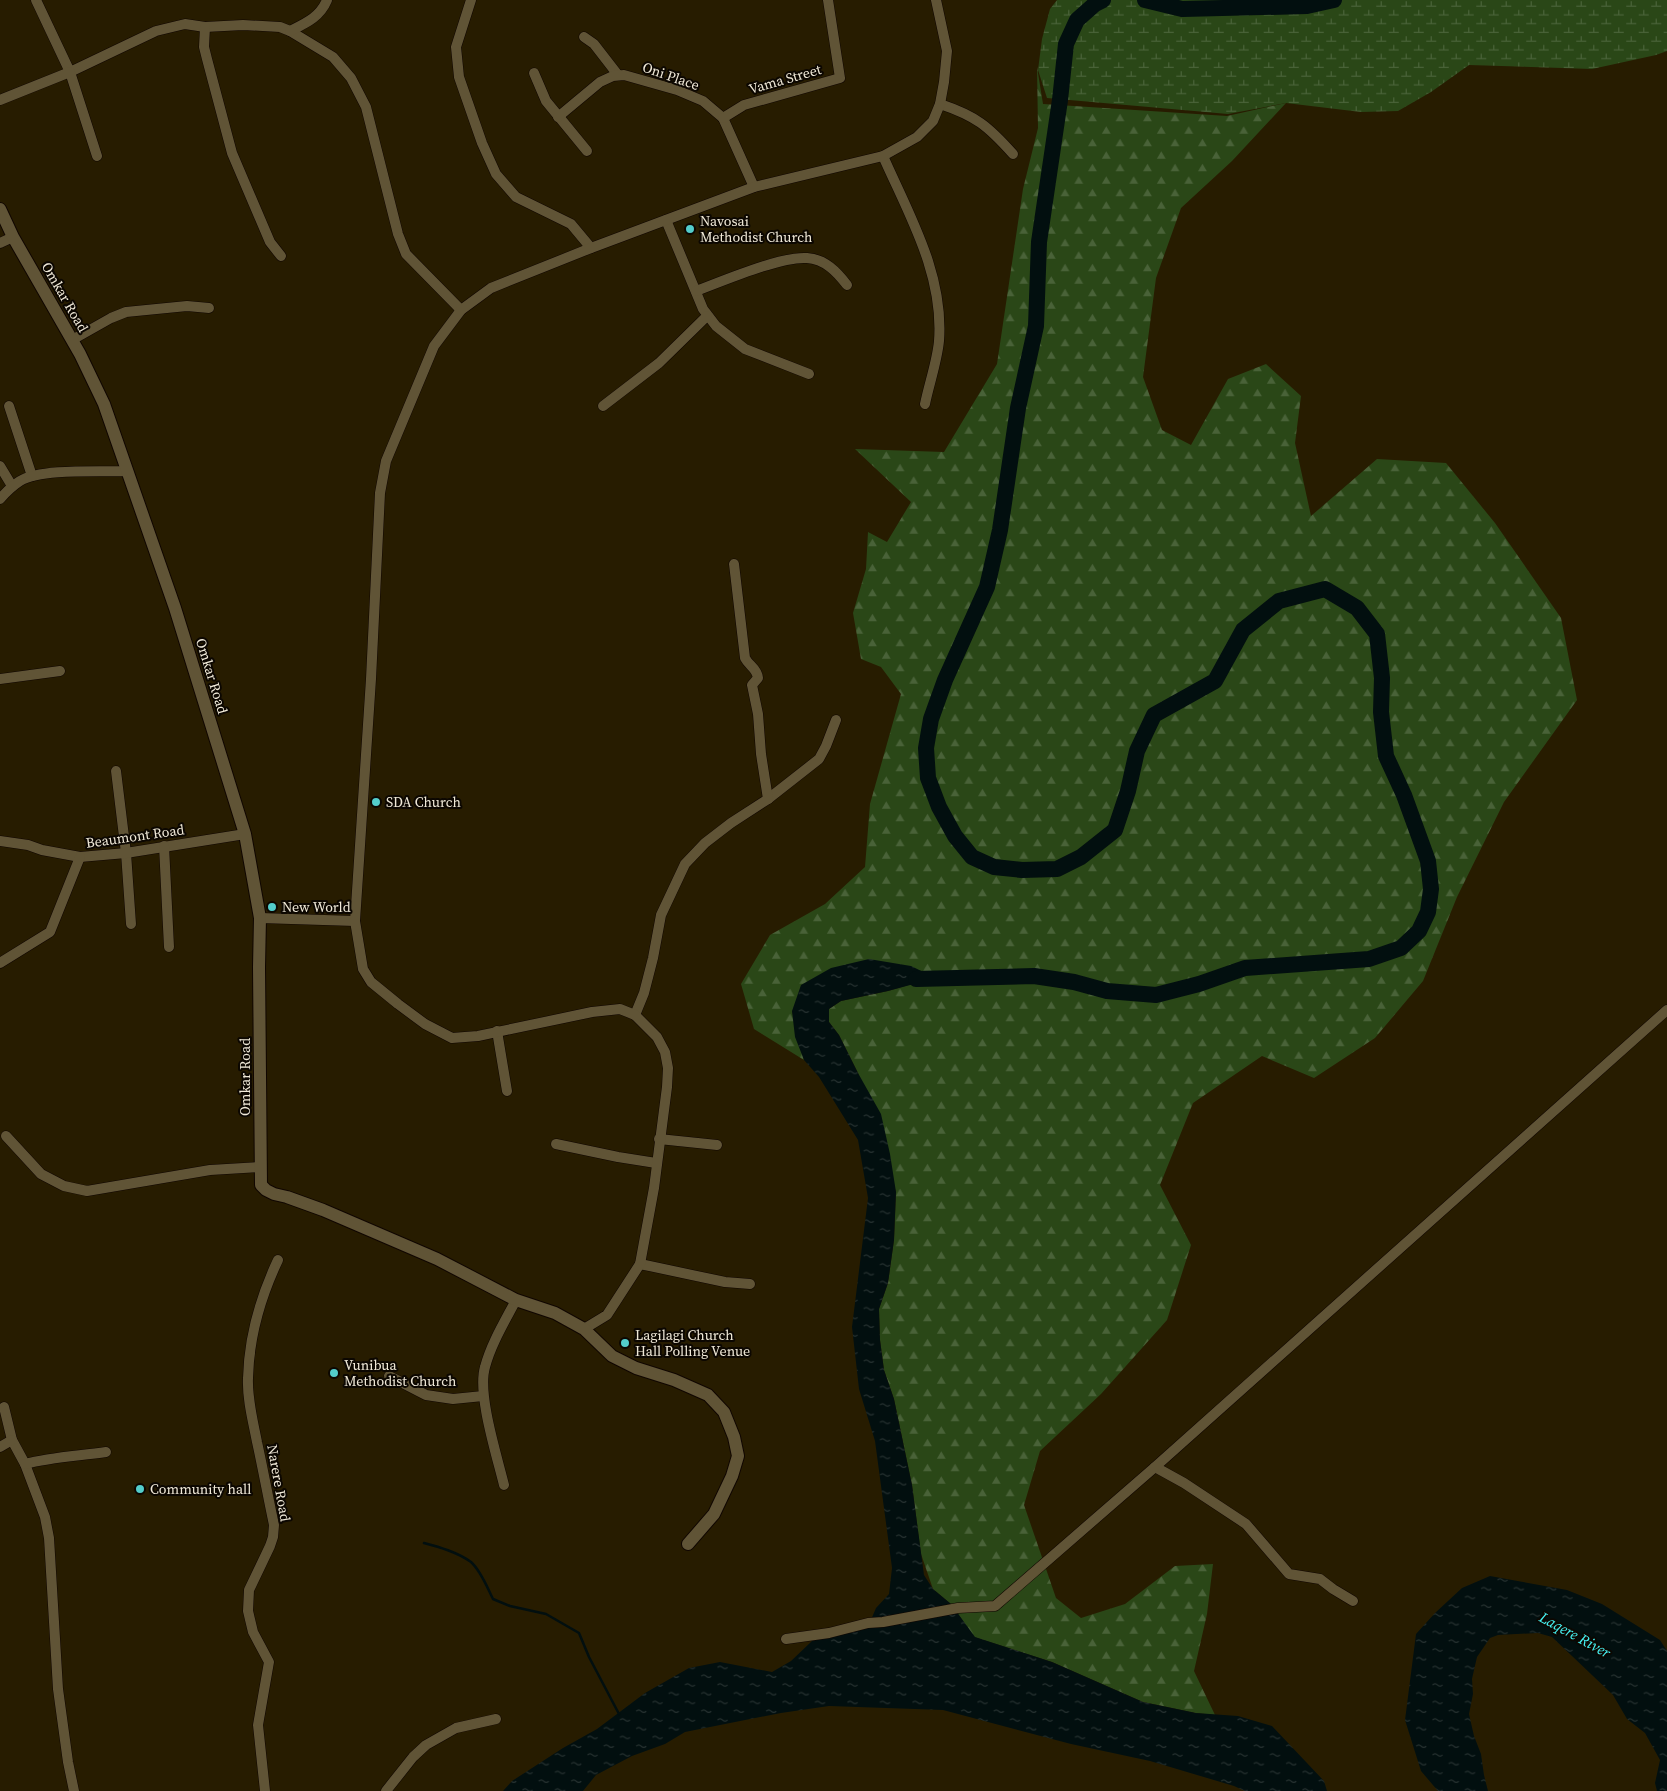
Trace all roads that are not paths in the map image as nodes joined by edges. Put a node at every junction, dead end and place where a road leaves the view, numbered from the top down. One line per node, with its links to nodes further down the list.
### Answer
1 (36, 0): 9 (street)
2 (328, 0): 7 (street)
3 (471, 0): 25 (street)
4 (828, 0): 15 (street, Vama Street)
5 (936, 0): 13 (street)
6 (205, 27): 7 (street); 9 (street); 26 (street)
7 (290, 31): 30 (street)
8 (584, 37): 11 (street)
9 (70, 72): 12 (street); 18 (street)
10 (534, 73): 14 (street)
11 (618, 75): 14 (street); 15 (street, Oni Place)
12 (0, 100)
13 (940, 104): 17 (street); 19 (street)
14 (558, 117): 16 (street)
15 (723, 118): 20 (street, Oni Place)
16 (587, 152)
17 (1014, 154)
18 (97, 156)
19 (883, 156): 20 (street); 34 (street)
20 (754, 187): 22 (street)
21 (0, 209): 23 (street, Omkar Road)
22 (666, 220): 25 (street); 28 (street)
23 (13, 237): 24 (street); 32 (street, Omkar Road)
24 (0, 243)
25 (591, 248): 30 (street)
26 (281, 256)
27 (847, 285): 28 (street)
28 (696, 291): 31 (street)
29 (209, 308): 32 (street)
30 (461, 310): 54 (street)
31 (707, 316): 33 (street); 36 (street)
32 (72, 340): 38 (street, Omkar Road)
33 (809, 374)
34 (925, 404)
35 (9, 406): 39 (street)
36 (603, 406)
37 (0, 466): 40 (street)
38 (127, 471): 39 (street); 48 (street, Omkar Road)
39 (32, 476): 40 (street)
40 (12, 486): 41 (street)
41 (0, 499)
42 (734, 564): 47 (street)
43 (60, 671): 44 (street)
44 (0, 679)
45 (836, 720): 47 (street)
46 (116, 772): 51 (street)
47 (768, 799): 59 (street)
48 (245, 834): 50 (street, Beaumont Road); 53 (street, Omkar Road)
49 (0, 841): 52 (street, Beaumont Road)
50 (164, 846): 51 (street, Beaumont Road); 56 (street)
51 (126, 853): 52 (street, Beaumont Road); 55 (street)
52 (80, 858): 57 (street)
53 (260, 918): 54 (street); 67 (street, Omkar Road)
54 (355, 922): 60 (street)
55 (131, 924)
56 (169, 947)
57 (0, 963)
58 (1667, 1010): 80 (street)
59 (635, 1014): 60 (street); 63 (street)
60 (497, 1031): 61 (street)
61 (507, 1091)
62 (6, 1136): 67 (street)
63 (659, 1139): 65 (street); 66 (street)
64 (556, 1144): 66 (street)
65 (717, 1145)
66 (656, 1163): 69 (street)
67 (261, 1167): 71 (street, Omkar Road)
68 (278, 1260): 87 (street, Narere Road)
69 (640, 1264): 70 (street); 72 (street)
70 (750, 1284)
71 (516, 1300): 72 (street); 74 (street)
72 (584, 1329): 82 (street)
73 (389, 1376): 74 (street)
74 (483, 1396): 81 (street)
75 (4, 1407): 76 (street)
76 (12, 1440): 77 (street); 79 (street)
77 (0, 1447)
78 (106, 1452): 79 (street)
79 (25, 1464): 86 (street)
80 (1155, 1467): 83 (street); 84 (street)
81 (504, 1485)
82 (688, 1544)
83 (1353, 1601)
84 (786, 1639)
85 (496, 1719): 88 (street)
86 (74, 1791)
87 (265, 1791)
88 (386, 1791)

